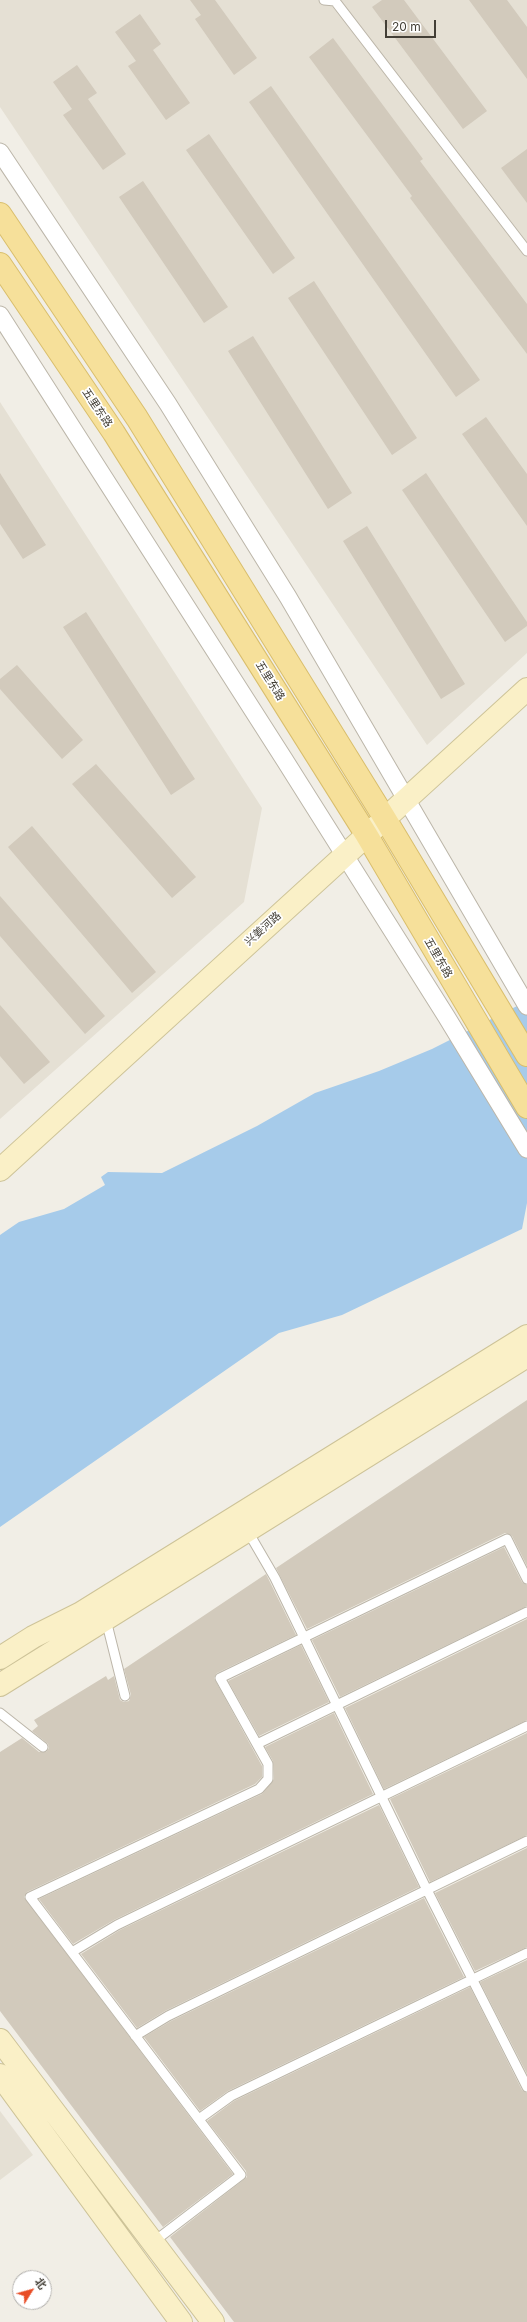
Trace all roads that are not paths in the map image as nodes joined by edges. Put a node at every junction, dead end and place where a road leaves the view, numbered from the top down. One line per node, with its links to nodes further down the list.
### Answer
1 (324, 0): 2 (lane)
2 (336, 1): 5 (lane)
3 (0, 152): 9 (street)
4 (0, 214): 10 (main road)
5 (527, 251)
6 (0, 264): 11 (main road, 五里东路)
7 (0, 315): 12 (street)
8 (527, 688): 9 (street, 兴姜河路)
9 (405, 798): 10 (street, 兴姜河路); 13 (street)
10 (384, 817): 11 (street, 兴姜河路); 14 (main road)
11 (366, 834): 12 (street, 兴姜河路); 15 (main road, 五里东路)
12 (344, 855): 16 (street); 17 (street, 兴姜河路)
13 (527, 1006)
14 (527, 1055)
15 (527, 1107)
16 (527, 1148)
17 (0, 1170)
18 (527, 1336): 20 (street)
19 (527, 1356): 20 (street)
20 (244, 1523): 23 (street); 24 (lane); 25 (street)
21 (527, 1579): 24 (lane)
22 (527, 1612): 28 (lane)
23 (106, 1620): 26 (street); 27 (lane)
24 (304, 1638): 28 (lane); 31 (lane)
25 (0, 1658)
26 (0, 1685)
27 (125, 1696)
28 (337, 1705): 31 (lane); 33 (lane)
29 (0, 1713): 32 (lane)
30 (527, 1726): 33 (lane)
31 (257, 1744): 36 (lane)
32 (43, 1747)
33 (381, 1796): 35 (lane); 36 (lane)
34 (527, 1841): 35 (lane)
35 (426, 1888): 38 (lane); 39 (lane)
36 (72, 1952): 39 (lane)
37 (527, 1953): 38 (lane)
38 (472, 1979): 42 (lane); 43 (lane)
39 (136, 2036): 43 (lane)
40 (0, 2040): 44 (street)
41 (0, 2075): 45 (street)
42 (527, 2088)
43 (199, 2119): 44 (lane)
44 (152, 2243): 46 (street)
45 (181, 2322)
46 (212, 2322)

